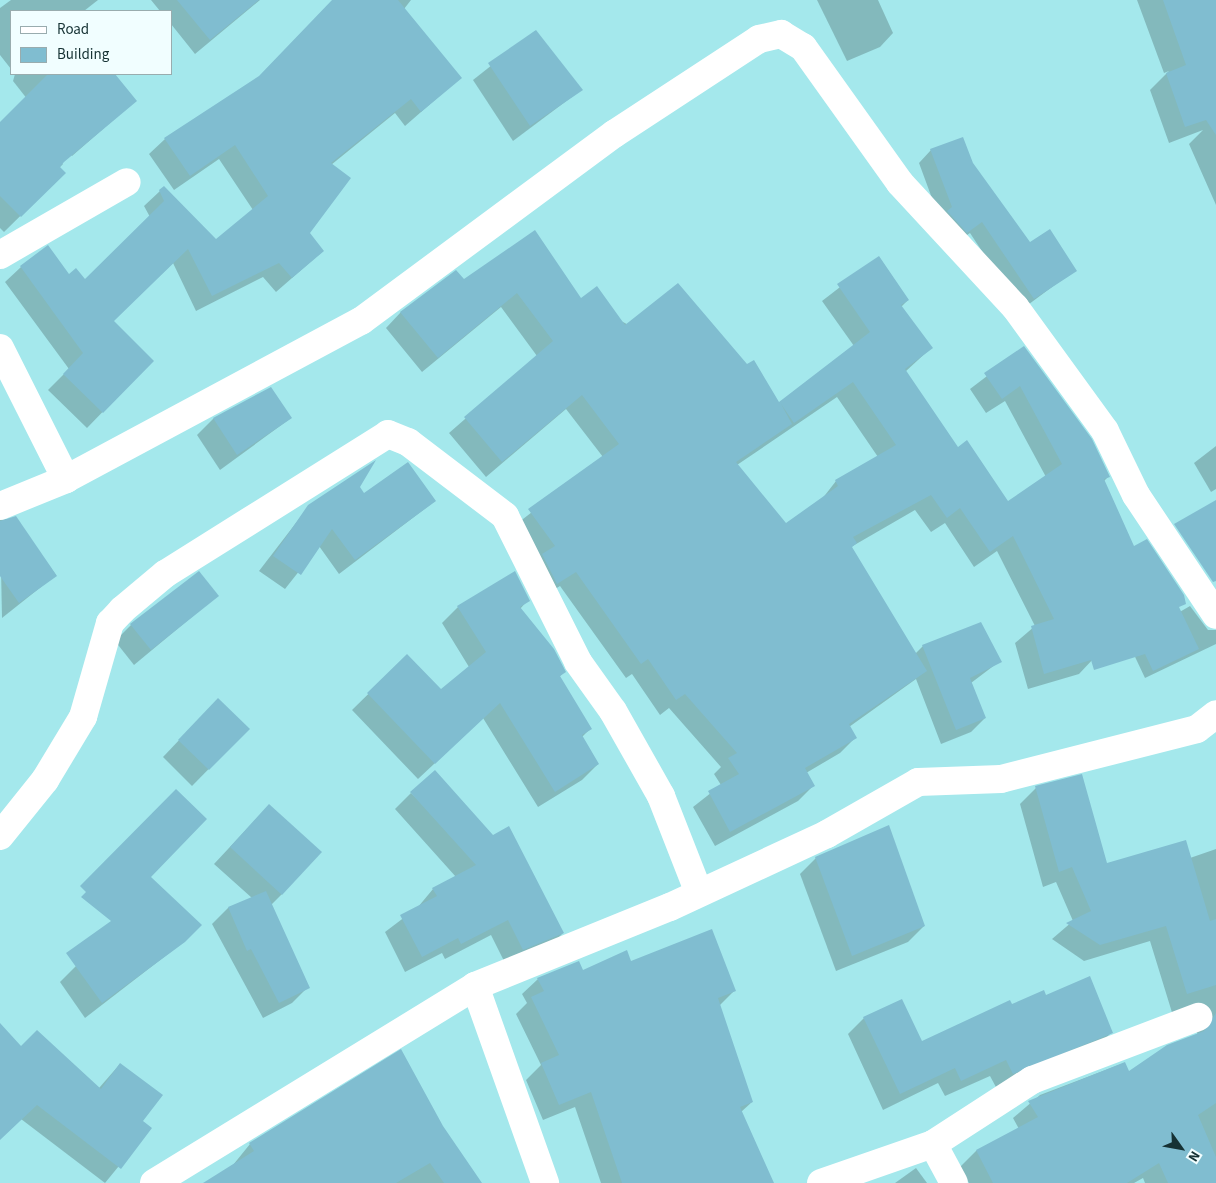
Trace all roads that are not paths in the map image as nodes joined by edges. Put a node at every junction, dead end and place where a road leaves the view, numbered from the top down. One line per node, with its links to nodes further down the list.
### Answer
1 (128, 182): 2 (street)
2 (0, 255)
3 (0, 348): 4 (street)
4 (66, 479): 5 (street); 6 (street)
5 (0, 506)
6 (1216, 615)
7 (1216, 714): 9 (street)
8 (0, 836): 9 (street)
9 (699, 894): 10 (street)
10 (475, 986): 13 (street); 14 (street)
11 (1198, 1017): 12 (street)
12 (933, 1144): 15 (street); 16 (street)
13 (154, 1183)
14 (544, 1183)
15 (821, 1183)
16 (954, 1183)

